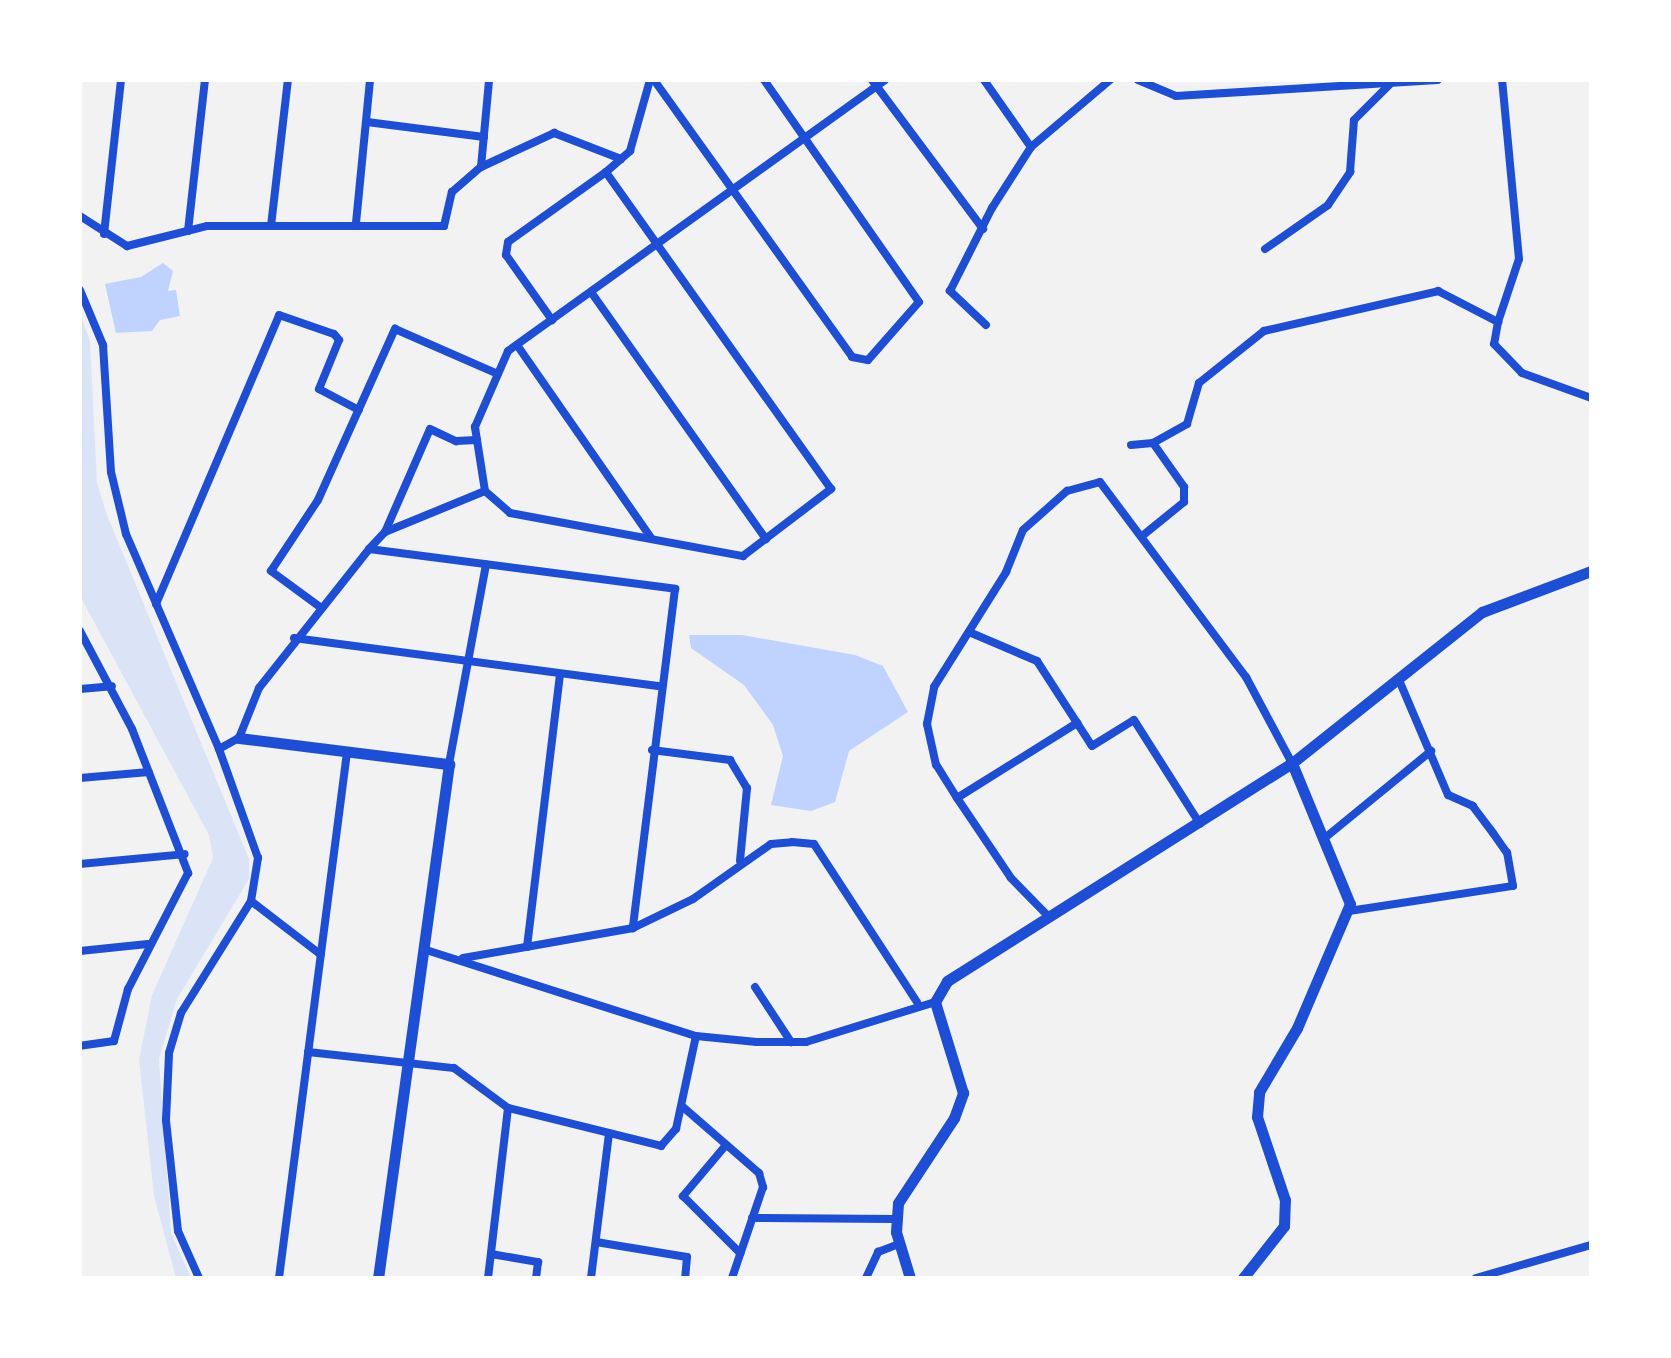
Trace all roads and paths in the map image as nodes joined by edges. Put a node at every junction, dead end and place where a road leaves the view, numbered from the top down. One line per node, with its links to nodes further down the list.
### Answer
1 (121, 80): 29 (street)
2 (205, 80): 28 (street)
3 (288, 80): 26 (street)
4 (370, 80): 16 (street)
5 (489, 80): 17 (street)
6 (652, 80): 20 (street); 23 (street)
7 (764, 80): 18 (street)
8 (885, 80): 15 (street)
9 (984, 80): 19 (street)
10 (1110, 80): 19 (street)
11 (1138, 80): 14 (street)
12 (1438, 80): 14 (street)
13 (1502, 80): 35 (street)
14 (1392, 82): 31 (street)
15 (874, 83): 18 (street); 27 (street)
16 (367, 122): 17 (street); 25 (street)
17 (484, 137): 21 (street)
18 (805, 138): 23 (street); 23 (street)
19 (1031, 147): 27 (street)
20 (621, 159): 21 (street); 22 (street)
21 (481, 167): 25 (street)
22 (606, 172): 30 (street); 34 (street)
23 (734, 190): 30 (street)
24 (80, 216): 29 (street)
25 (356, 223): 26 (street)
26 (271, 226): 28 (street)
27 (983, 229): 36 (street)
28 (188, 231): 29 (street)
29 (104, 234)
30 (662, 242): 33 (street); 48 (street)
31 (1265, 249)
32 (80, 290): 52 (street)
33 (591, 292): 34 (street); 48 (street)
34 (552, 320): 37 (street)
35 (1498, 322): 39 (street); 42 (street)
36 (986, 325)
37 (517, 345): 38 (street); 47 (street)
38 (498, 374): 40 (street); 41 (street)
39 (1591, 398)
40 (359, 410): 52 (street); 53 (street)
41 (477, 440): 44 (street); 45 (street)
42 (1153, 443): 43 (street); 46 (street)
43 (1131, 445)
44 (485, 491): 45 (street); 47 (street)
45 (385, 532): 49 (street)
46 (1141, 537): 55 (street); 69 (street)
47 (652, 539): 48 (street)
48 (766, 539)
49 (369, 549): 50 (street); 53 (street)
50 (486, 564): 57 (street); 61 (street)
51 (1591, 571): 59 (street)
52 (156, 604): 65 (street)
53 (320, 607): 56 (street)
54 (80, 631): 60 (street)
55 (969, 632): 63 (street); 73 (street)
56 (294, 638): 57 (street); 64 (street)
57 (472, 663): 58 (street); 70 (street)
58 (560, 676): 61 (street); 84 (street)
59 (1398, 678): 67 (street); 69 (street)
60 (112, 686): 62 (street); 71 (street)
61 (660, 686): 66 (street)
62 (80, 689)
63 (1077, 723): 73 (street); 74 (street)
64 (239, 738): 65 (street); 68 (street)
65 (219, 749): 79 (street)
66 (652, 750): 77 (street); 82 (street)
67 (1431, 751): 75 (street); 80 (street)
68 (347, 752): 70 (street); 87 (street)
69 (1292, 763): 74 (street); 75 (street)
70 (449, 764): 85 (street)
71 (149, 772): 72 (street); 76 (street)
72 (80, 778)
73 (957, 798): 81 (street)
74 (1200, 824): 81 (street)
75 (1326, 837): 80 (street)
76 (185, 854): 78 (street); 83 (street)
77 (740, 861): 82 (street); 90 (street)
78 (80, 864)
79 (251, 901): 87 (street); 108 (street)
80 (1349, 911): 118 (street)
81 (1050, 918): 91 (street)
82 (633, 928): 84 (street)
83 (148, 944): 86 (street); 94 (street)
84 (527, 947): 88 (street)
85 (423, 949): 88 (street); 96 (street)
86 (80, 951)
87 (321, 955): 95 (street)
88 (463, 958): 92 (street)
89 (755, 987): 93 (street)
90 (917, 1002): 91 (street); 93 (street)
91 (935, 1002): 102 (street)
92 (696, 1036): 93 (street); 97 (street)
93 (791, 1042)
94 (80, 1046)
95 (308, 1052): 96 (street); 109 (street)
96 (409, 1061): 98 (street); 110 (street)
97 (683, 1107): 99 (street); 100 (street)
98 (508, 1108): 99 (street); 107 (street)
99 (609, 1133): 103 (street)
100 (726, 1145): 101 (street); 106 (street)
101 (752, 1218): 102 (street); 106 (street)
102 (895, 1219): 104 (street)
103 (596, 1242): 113 (street); 114 (street)
104 (899, 1244): 116 (street); 117 (street)
105 (1591, 1245): 119 (street)
106 (740, 1253): 115 (street)
107 (491, 1254): 111 (street); 112 (street)
108 (199, 1278)
109 (279, 1278)
110 (378, 1278)
111 (488, 1278)
112 (536, 1278)
113 (591, 1278)
114 (685, 1278)
115 (732, 1278)
116 (866, 1278)
117 (910, 1278)
118 (1243, 1278)
119 (1476, 1278)

